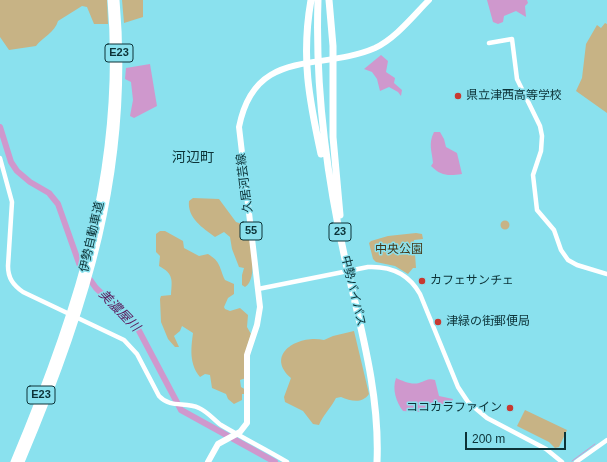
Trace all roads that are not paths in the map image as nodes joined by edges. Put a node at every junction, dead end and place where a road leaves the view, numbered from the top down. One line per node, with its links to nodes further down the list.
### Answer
1 (111, 0): 7 (highway, 伊勢自動車道 / E23)
2 (116, 0): 7 (highway, 伊勢自動車道 / E23)
3 (311, 0): 10 (highway)
4 (318, 0): 12 (highway, 中勢バイパス / 23)
5 (329, 0): 9 (highway)
6 (429, 0): 9 (main road, 久居河芸線 / 55)
7 (116, 23): 16 (highway, 伊勢自動車道 / E23)
8 (489, 43): 13 (street)
9 (330, 58): 10 (main road, 久居河芸線 / 55); 14 (highway)
10 (308, 62): 12 (highway); 15 (main road, 久居河芸線 / 55)
11 (0, 158): 17 (street)
12 (338, 222): 14 (highway, 中勢バイパス / 23)
13 (607, 274)
14 (350, 280): 23 (highway, 中勢バイパス / 23)
15 (258, 289): 17 (main road, 久居河芸線 / 55); 24 (street)
16 (69, 329): 19 (highway, 伊勢自動車道 / E23); 20 (highway, 伊勢自動車道 / E23)
17 (236, 434): 21 (main road, 久居河芸線 / 55); 22 (street)
18 (607, 440): 25 (street)
19 (14, 462)
20 (21, 462)
21 (208, 462)
22 (287, 462)
23 (377, 462)
24 (562, 462)
25 (576, 462)

